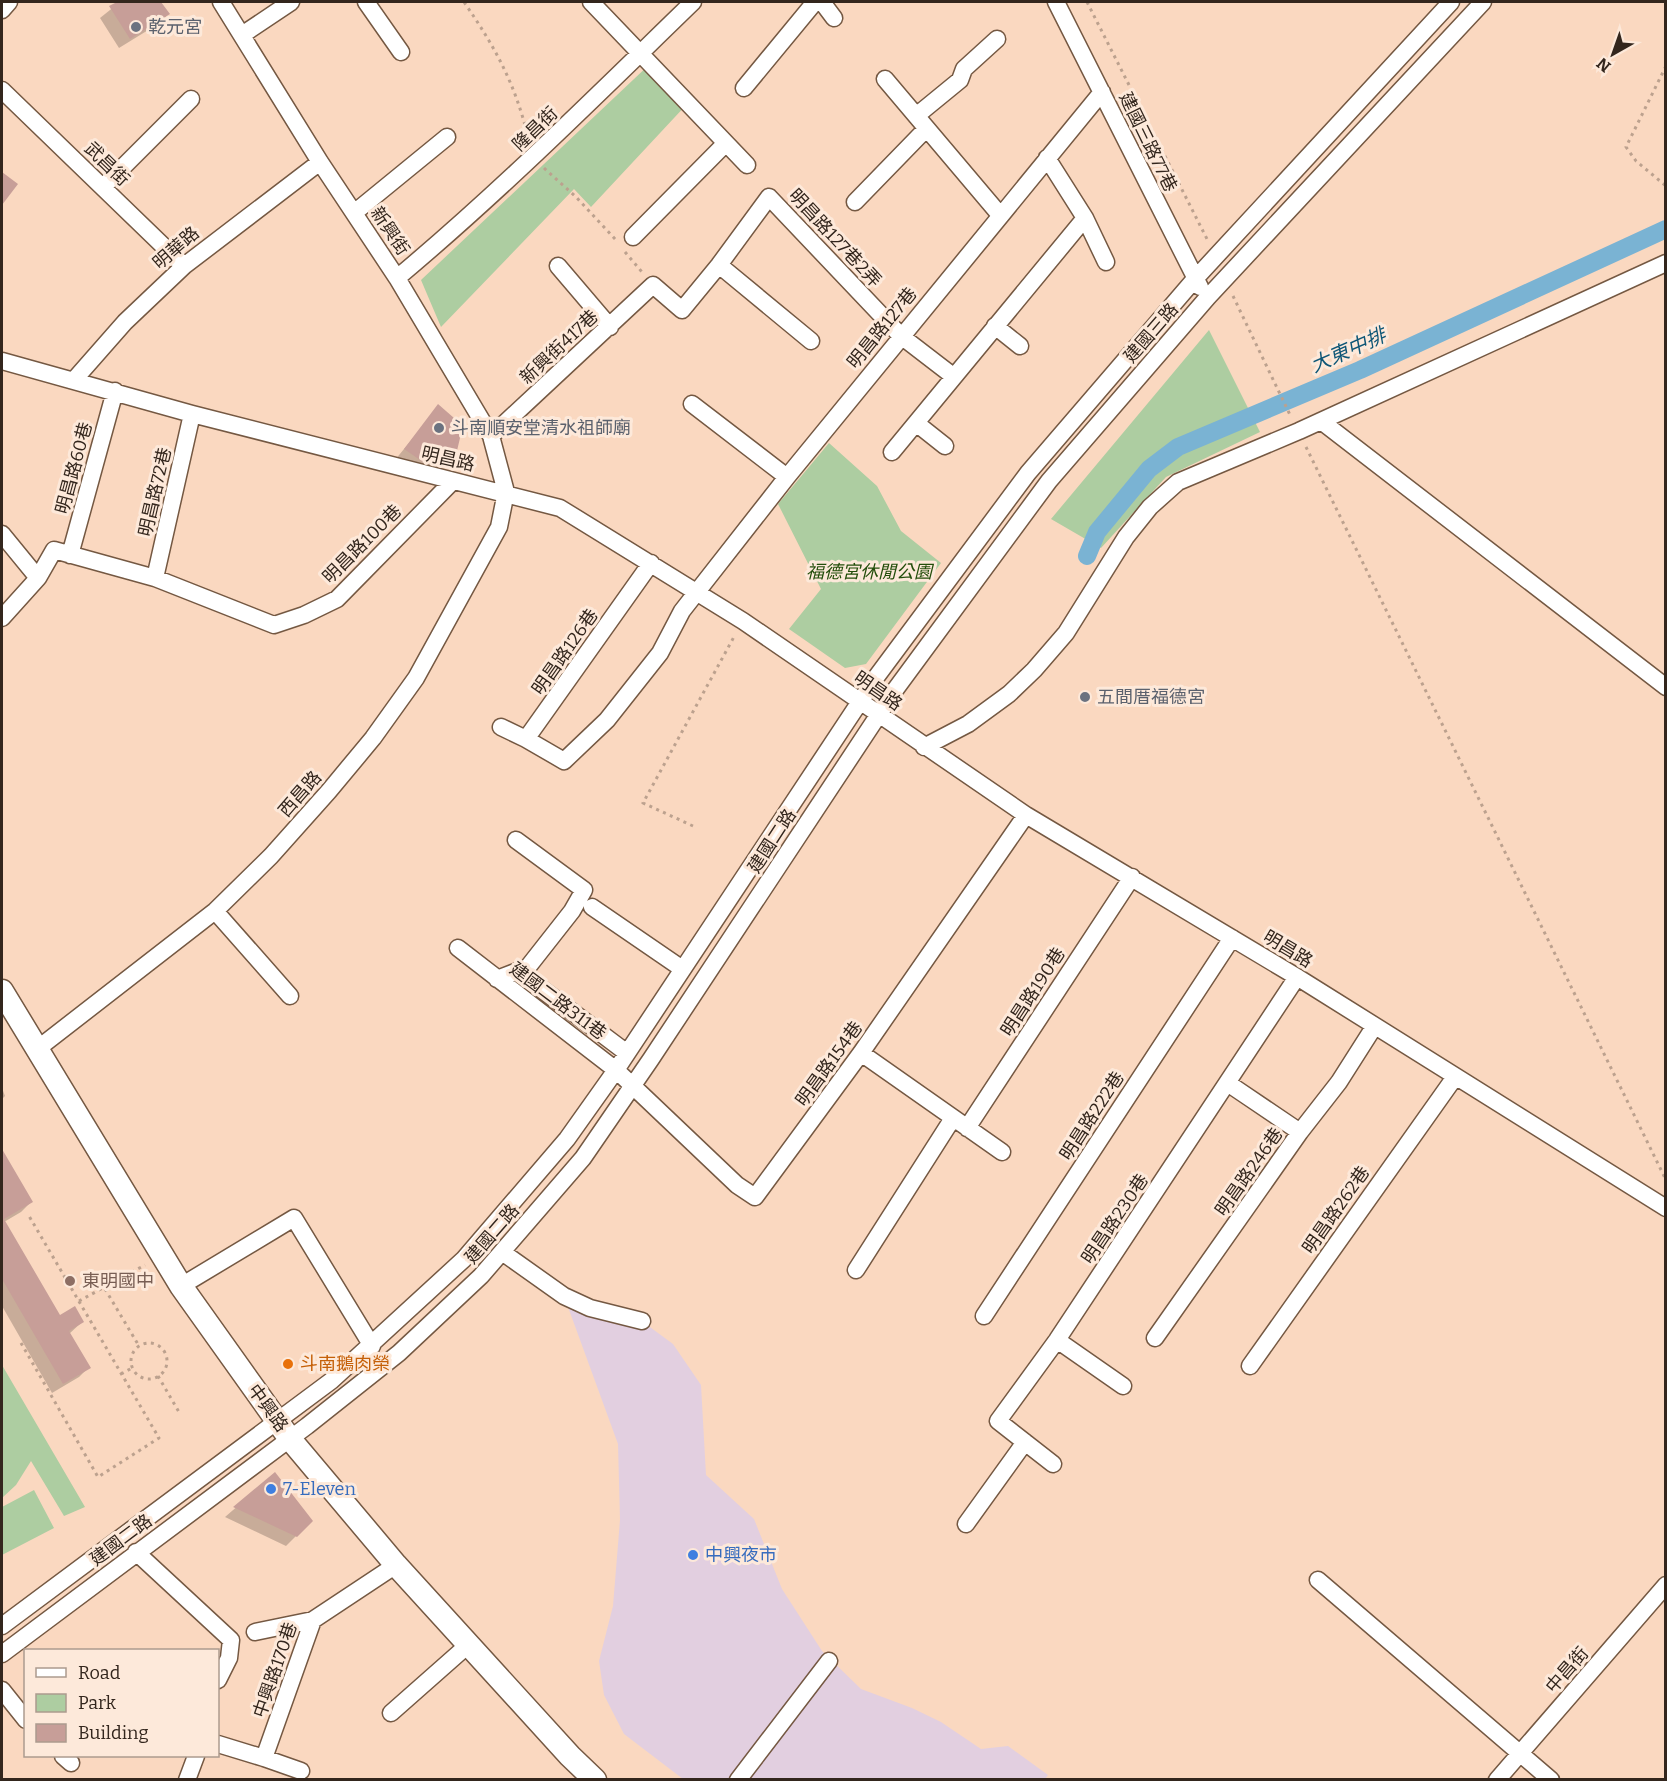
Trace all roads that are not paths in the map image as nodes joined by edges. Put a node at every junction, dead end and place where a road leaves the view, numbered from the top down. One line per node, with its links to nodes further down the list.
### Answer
1 (9, 2): 12 (street)
2 (221, 2): 14 (street, 新興街)
3 (291, 2): 14 (street)
4 (366, 2): 16 (street)
5 (591, 2): 17 (street)
6 (693, 2): 17 (street, 隆昌街)
7 (815, 2): 19 (street)
8 (822, 2): 13 (street)
9 (1056, 2): 21 (street, 建國三路77巷)
10 (1451, 2): 41 (street, 建國三路)
11 (1483, 2): 42 (street, 建國三路)
12 (2, 10)
13 (834, 18)
14 (242, 35): 27 (street, 新興街)
15 (997, 39): 23 (street)
16 (401, 52)
17 (640, 53): 25 (street); 40 (street, 隆昌街)
18 (885, 79): 23 (street)
19 (744, 88)
20 (2, 90): 29 (street, 武昌街)
21 (1102, 92): 26 (street, 明昌路127巷); 41 (street, 建國三路77巷)
22 (191, 99): 29 (street)
23 (921, 123): 30 (street); 32 (street)
24 (447, 137): 31 (street)
25 (725, 144): 28 (street); 34 (street)
26 (1047, 158): 32 (street, 明昌路127巷); 33 (street)
27 (320, 162): 31 (street, 新興街); 38 (street, 明華路)
28 (747, 165)
29 (103, 187): 38 (street, 武昌街)
30 (855, 202)
31 (354, 213): 40 (street, 新興街)
32 (1000, 215): 45 (street, 明昌路127巷)
33 (1085, 218): 35 (street); 43 (street)
34 (633, 237)
35 (1106, 262)
36 (1665, 263): 54 (street)
37 (719, 265): 44 (street, 新興街417巷); 45 (street, 明昌路127巷2弄); 46 (street)
38 (184, 266): 50 (street, 明華路)
39 (558, 266): 44 (street)
40 (397, 278): 56 (street, 新興街)
41 (1194, 280): 42 (street, 建國三路77巷); 70 (street, 建國三路)
42 (1208, 297): 71 (street, 建國三路)
43 (995, 326): 47 (street); 49 (street)
44 (610, 327): 56 (street, 新興街417巷)
45 (901, 336): 49 (street, 明昌路127巷2弄); 59 (street, 明昌路127巷)
46 (811, 341)
47 (1020, 346)
48 (2, 361): 50 (street, 明昌路)
49 (953, 376): 55 (street)
50 (74, 380): 51 (street, 明昌路)
51 (115, 392): 53 (street, 明昌路); 63 (street, 明昌路60巷)
52 (692, 404): 59 (street)
53 (192, 414): 60 (street, 明昌路); 66 (street, 明昌路72巷)
54 (1322, 421): 69 (street); 74 (street)
55 (916, 423): 57 (street); 58 (street)
56 (491, 436): 61 (street, 新興街)
57 (945, 446)
58 (892, 452)
59 (787, 477): 67 (street, 明昌路127巷)
60 (453, 481): 61 (street, 明昌路); 66 (street, 明昌路100巷)
61 (506, 492): 64 (street, 明昌路); 79 (street, 西昌路)
62 (2, 534): 65 (street)
63 (70, 555): 65 (street); 66 (street, 明昌路100巷)
64 (651, 563): 67 (street, 明昌路); 73 (street, 明昌路126巷)
65 (38, 578): 68 (street)
66 (155, 578)
67 (697, 592): 70 (street, 明昌路); 73 (street, 明昌路127巷)
68 (2, 618)
69 (1665, 687)
70 (860, 701): 71 (street, 明昌路); 82 (street, 建國二路)
71 (878, 715): 74 (street, 明昌路); 95 (street, 建國二路)
72 (501, 727): 73 (street)
73 (526, 739)
74 (924, 747): 75 (street, 明昌路)
75 (1026, 815): 77 (street, 明昌路); 91 (street, 明昌路154巷)
76 (516, 840): 84 (street)
77 (1132, 877): 80 (street, 明昌路); 97 (street, 明昌路190巷)
78 (592, 907): 82 (street)
79 (215, 910): 86 (street); 89 (street, 西昌路)
80 (1232, 938): 83 (street, 明昌路); 104 (street, 明昌路222巷)
81 (458, 948): 84 (street, 建國二路311巷)
82 (681, 968): 90 (street, 建國二路)
83 (1297, 977): 88 (street, 明昌路); 94 (street, 明昌路230巷)
84 (497, 979): 92 (street, 建國二路311巷)
85 (542, 989): 90 (street)
86 (290, 996)
87 (3, 999): 89 (main road, 中興路)
88 (1374, 1027): 93 (street, 明昌路); 98 (street, 明昌路246巷)
89 (36, 1050): 103 (main road, 中興路)
90 (627, 1053): 92 (street, 建國二路)
91 (861, 1053): 95 (street, 明昌路154巷); 96 (street)
92 (616, 1070): 95 (street, 建國二路311巷); 108 (street, 建國二路)
93 (1455, 1077): 100 (street, 明昌路); 109 (street, 明昌路262巷)
94 (1229, 1084): 98 (street); 107 (street, 明昌路230巷)
95 (632, 1086): 101 (street, 建國二路)
96 (953, 1118): 97 (street); 102 (street)
97 (967, 1128): 99 (street)
98 (1300, 1132): 106 (street, 明昌路246巷)
99 (1002, 1152)
100 (1665, 1208)
101 (502, 1252): 105 (street); 111 (street, 建國二路)
102 (856, 1270)
103 (181, 1286): 108 (street); 111 (main road, 中興路)
104 (984, 1316)
105 (642, 1321)
106 (1155, 1338)
107 (1058, 1340): 110 (street); 112 (street, 明昌路230巷)
108 (372, 1346): 111 (street, 建國二路)
109 (1250, 1366)
110 (1123, 1386)
111 (283, 1430): 115 (street, 建國二路); 116 (main road, 中興路); 120 (street, 建國二路)
112 (1025, 1442): 113 (street, 明昌路230巷); 114 (street)
113 (1053, 1464)
114 (966, 1524)
115 (136, 1552): 123 (street, 建國二路); 125 (street)
116 (396, 1565): 119 (street, 中興路170巷); 122 (main road, 中興路)
117 (1318, 1580): 130 (street)
118 (1665, 1585): 130 (street, 中昌街)
119 (313, 1620): 121 (street); 132 (street, 中興路170巷)
120 (2, 1626)
121 (255, 1632)
122 (468, 1645): 127 (street); 135 (main road, 中興路)
123 (2, 1654)
124 (829, 1661): 136 (street)
125 (219, 1678)
126 (2, 1690): 128 (street)
127 (391, 1713)
128 (24, 1718)
129 (219, 1743): 132 (street)
130 (1521, 1752): 137 (street, 中昌街); 138 (street)
131 (195, 1757): 134 (street)
132 (264, 1758): 133 (street)
133 (301, 1771)
134 (188, 1779)
135 (595, 1779)
136 (738, 1779)
137 (1497, 1779)
138 (1551, 1779)

